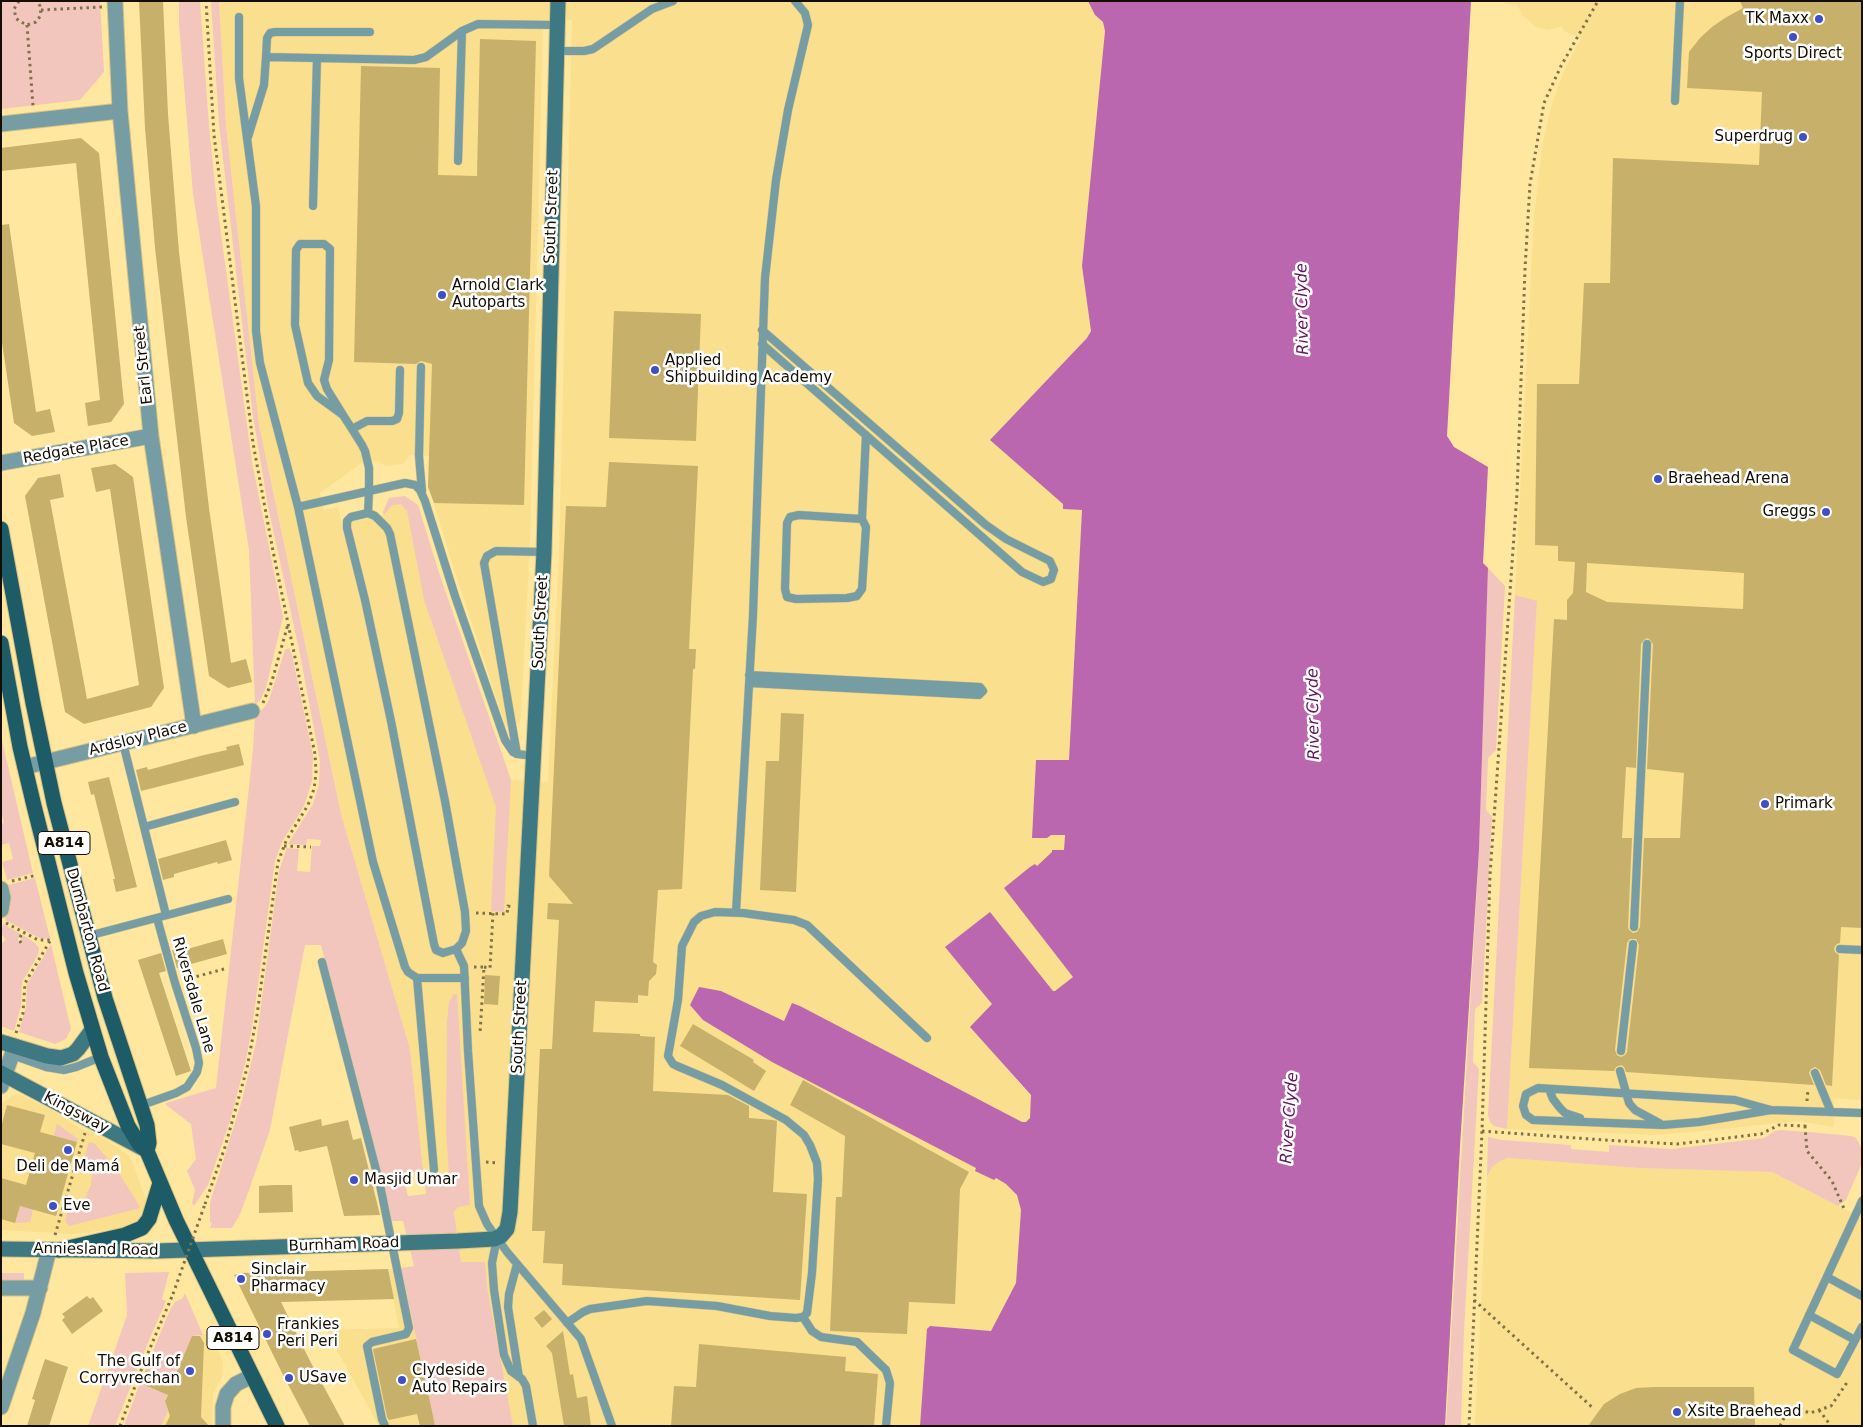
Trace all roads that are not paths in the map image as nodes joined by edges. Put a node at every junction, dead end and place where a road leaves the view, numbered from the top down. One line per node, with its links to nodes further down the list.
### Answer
1 (558, 1): 7 (street, South Street)
2 (673, 1): 10 (lane)
3 (795, 1): 19 (lane)
4 (1680, 1): 13 (lane)
5 (115, 4): 14 (street, Earl Street)
6 (239, 17): 16 (lane)
7 (557, 25): 8 (lane); 10 (street, South Street)
8 (462, 31): 12 (lane); 17 (lane)
9 (370, 32): 11 (lane)
10 (557, 51): 34 (street, South Street)
11 (266, 57): 12 (lane); 16 (lane)
12 (318, 58): 18 (lane)
13 (1675, 101)
14 (120, 111): 15 (street); 26 (street, Earl Street)
15 (1, 124)
16 (248, 139): 30 (lane)
17 (458, 161)
18 (313, 206)
19 (762, 330): 20 (lane); 25 (lane)
20 (762, 344): 25 (lane); 37 (lane)
21 (421, 367): 29 (lane)
22 (400, 370): 24 (lane)
23 (344, 416): 23 (lane); 24 (lane)
24 (352, 429): 28 (lane)
25 (866, 434): 32 (lane)
26 (151, 436): 27 (street, Redgate Place); 39 (street, Earl Street)
27 (1, 463)
28 (369, 491): 29 (lane); 30 (lane); 31 (lane)
29 (423, 496): 41 (lane)
30 (298, 507): 60 (lane)
31 (368, 513): 57 (lane); 57 (lane)
32 (862, 518): 32 (lane)
33 (1, 528): 43 (main road, Dumbarton Road / A814)
34 (544, 552): 41 (lane); 42 (street, South Street)
35 (1, 643): 44 (main road, Dumbarton Road)
36 (1647, 644): 53 (lane)
37 (749, 679): 37 (lane); 50 (lane)
38 (252, 711): 39 (street, Ardsloy Place)
39 (194, 726): 40 (street, Ardsloy Place)
40 (123, 743): 43 (street, Ardsloy Place); 46 (lane)
41 (517, 754): 42 (lane)
42 (534, 756): 82 (street, South Street)
43 (45, 762): 44 (street, Ardsloy Place); 54 (main road, Dumbarton Road / A814)
44 (24, 767): 62 (main road, Dumbarton Road)
45 (235, 802): 46 (lane)
46 (144, 827): 51 (lane)
47 (6, 886): 49 (street)
48 (228, 898): 51 (lane)
49 (1, 910)
50 (736, 912): 63 (lane); 93 (lane)
51 (166, 915): 52 (lane)
52 (158, 918): 54 (lane); 72 (lane, Riversdale Lane)
53 (1634, 927)
54 (88, 936): 72 (main road, Dumbarton Road / A814)
55 (1633, 944): 65 (lane)
56 (1840, 949): 58 (lane)
57 (456, 950): 61 (lane)
58 (1862, 950)
59 (322, 962): 83 (lane)
60 (417, 978): 61 (lane); 79 (lane)
61 (465, 978): 82 (lane)
62 (92, 1030): 64 (street); 66 (main road, Dumbarton Road)
63 (927, 1038)
64 (10, 1048): 66 (lane); 69 (street, Kingsway)
65 (1621, 1052)
66 (101, 1057): 78 (main road, Dumbarton Road)
67 (1620, 1071): 71 (lane)
68 (1815, 1072): 74 (lane)
69 (3, 1078): 78 (street, Kingsway)
70 (1548, 1089): 71 (lane); 76 (lane); 76 (lane)
71 (1625, 1094): 73 (lane); 77 (lane)
72 (142, 1105): 78 (main road, Dumbarton Road / A814)
73 (1771, 1110): 74 (lane); 77 (lane)
74 (1831, 1112): 75 (lane)
75 (1862, 1114)
76 (1589, 1121): 77 (lane)
77 (1663, 1125)
78 (147, 1151): 80 (main road, Dumbarton Road / A814)
79 (434, 1170)
80 (160, 1183): 85 (main road); 86 (main road, Dumbarton Road / A814)
81 (1862, 1202): 88 (lane)
82 (497, 1238): 83 (street, Burnham Road); 87 (lane); 98 (lane)
83 (391, 1244): 86 (street, Burnham Road); 102 (lane)
84 (1, 1249): 85 (street, Anniesland Road)
85 (54, 1250): 86 (street, Anniesland Road); 90 (street)
86 (190, 1250): 97 (main road, Dumbarton Road / A814)
87 (517, 1264): 94 (lane); 98 (lane)
88 (1827, 1277): 91 (lane); 92 (lane)
89 (1, 1288): 90 (street)
90 (40, 1288): 99 (street)
91 (1862, 1296)
92 (1809, 1315): 96 (lane); 96 (lane)
93 (803, 1317): 94 (lane); 105 (lane)
94 (567, 1323): 104 (lane)
95 (1862, 1328): 96 (lane)
96 (1855, 1340)
97 (252, 1376): 100 (street); 101 (main road, Dumbarton Road / A814)
98 (519, 1377): 103 (lane)
99 (1, 1407)
100 (223, 1426)
101 (277, 1426)
102 (385, 1426)
103 (533, 1426)
104 (612, 1426)
105 (886, 1426)

